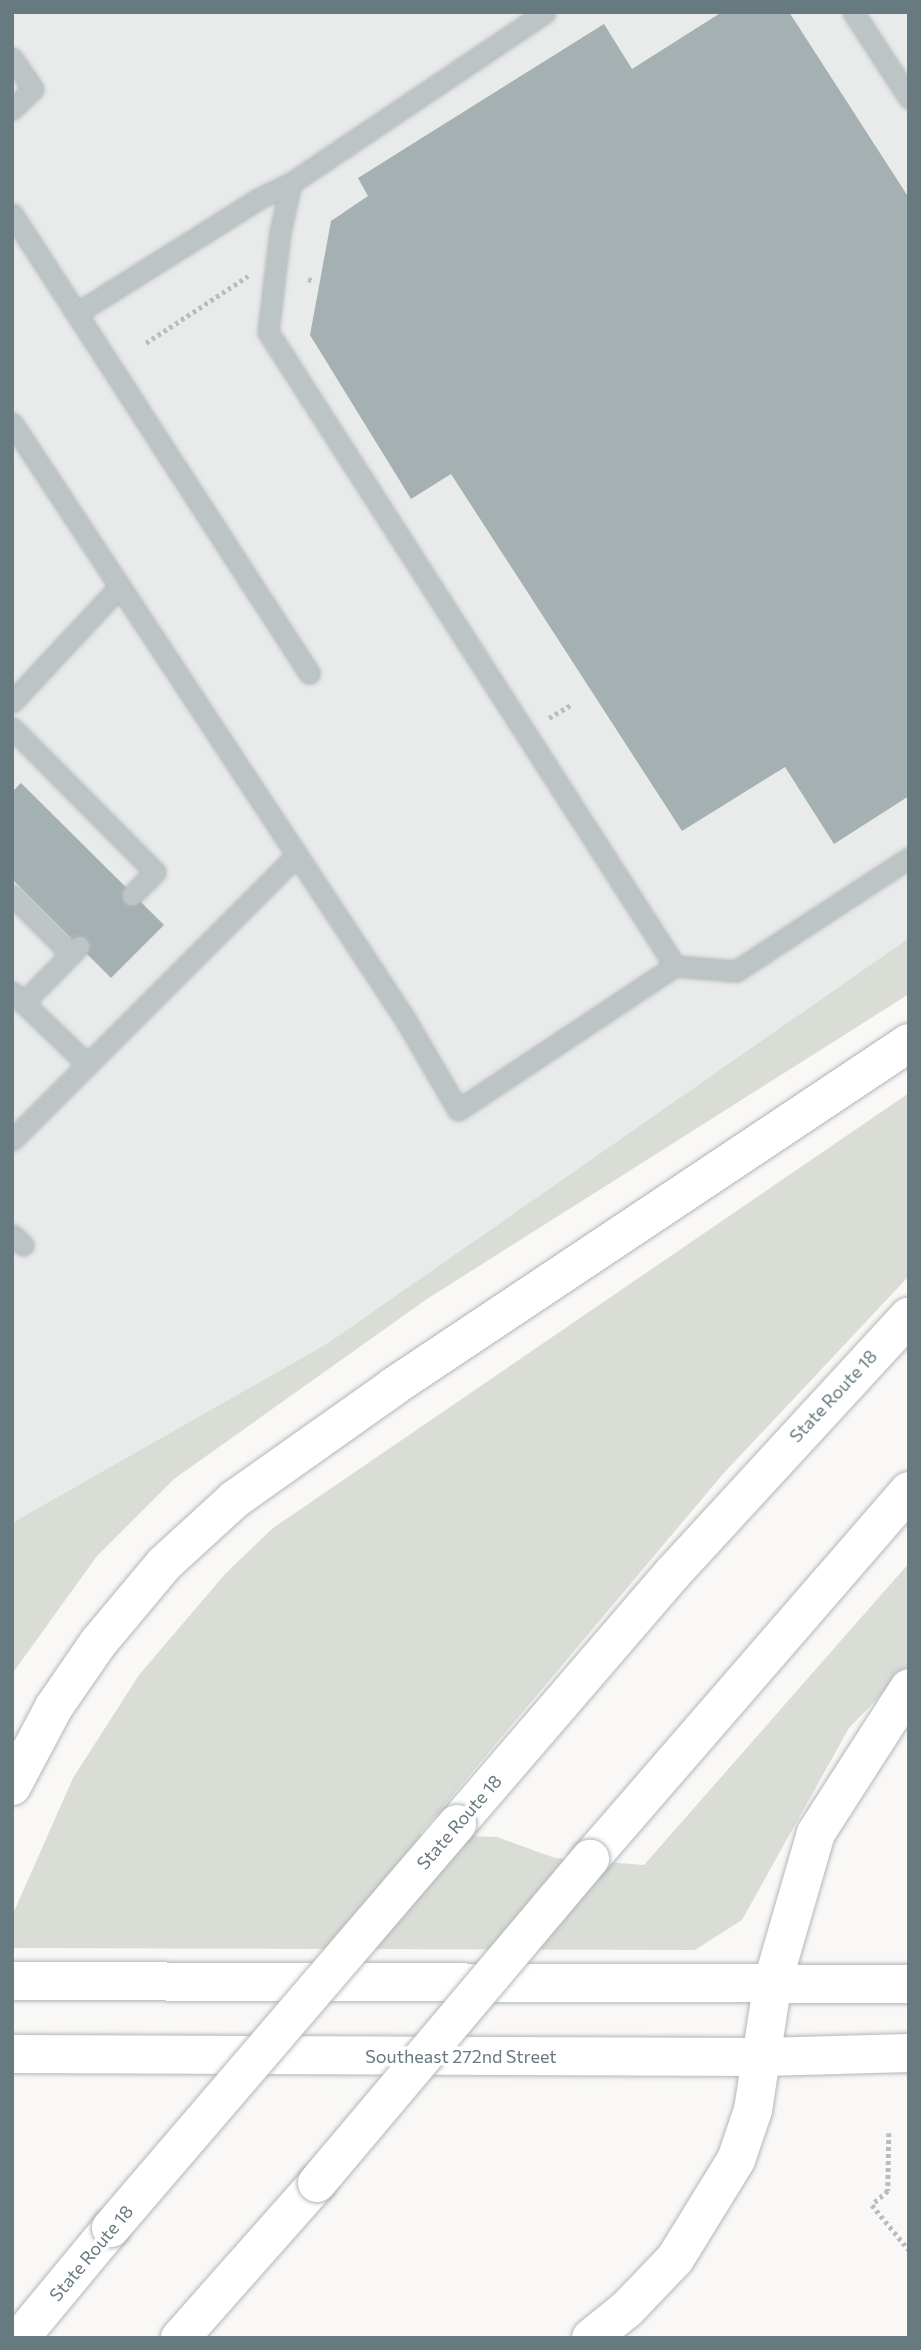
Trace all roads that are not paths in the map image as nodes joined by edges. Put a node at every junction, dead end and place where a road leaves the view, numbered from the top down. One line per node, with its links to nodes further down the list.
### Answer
1 (545, 12): 6 (lane)
2 (853, 12): 4 (lane)
3 (12, 58): 5 (lane)
4 (909, 97)
5 (12, 109)
6 (292, 183): 8 (lane); 18 (lane)
7 (12, 214): 8 (lane)
8 (77, 313): 11 (lane)
9 (12, 423): 10 (lane)
10 (120, 586): 12 (lane); 14 (lane)
11 (309, 673)
12 (12, 702)
13 (12, 728): 16 (lane)
14 (297, 855): 18 (lane); 21 (lane)
15 (909, 859): 18 (lane)
16 (132, 894)
17 (12, 895): 19 (lane)
18 (675, 965)
19 (18, 997): 21 (lane)
20 (909, 1043): 26 (main road)
21 (88, 1065): 22 (lane)
22 (12, 1140)
23 (909, 1316): 33 (main road, State Route 18, bridge)
24 (909, 1491): 34 (main road, bridge)
25 (909, 1688): 28 (main road)
26 (12, 1786)
27 (12, 1981): 28 (main road)
28 (774, 1981): 29 (main road); 32 (main road)
29 (909, 1984)
30 (909, 2053): 32 (main road, Southeast 272nd Street)
31 (12, 2054): 32 (main road, Southeast 272nd Street)
32 (763, 2057): 35 (main road)
33 (20, 2338)
34 (180, 2338)
35 (591, 2338)

